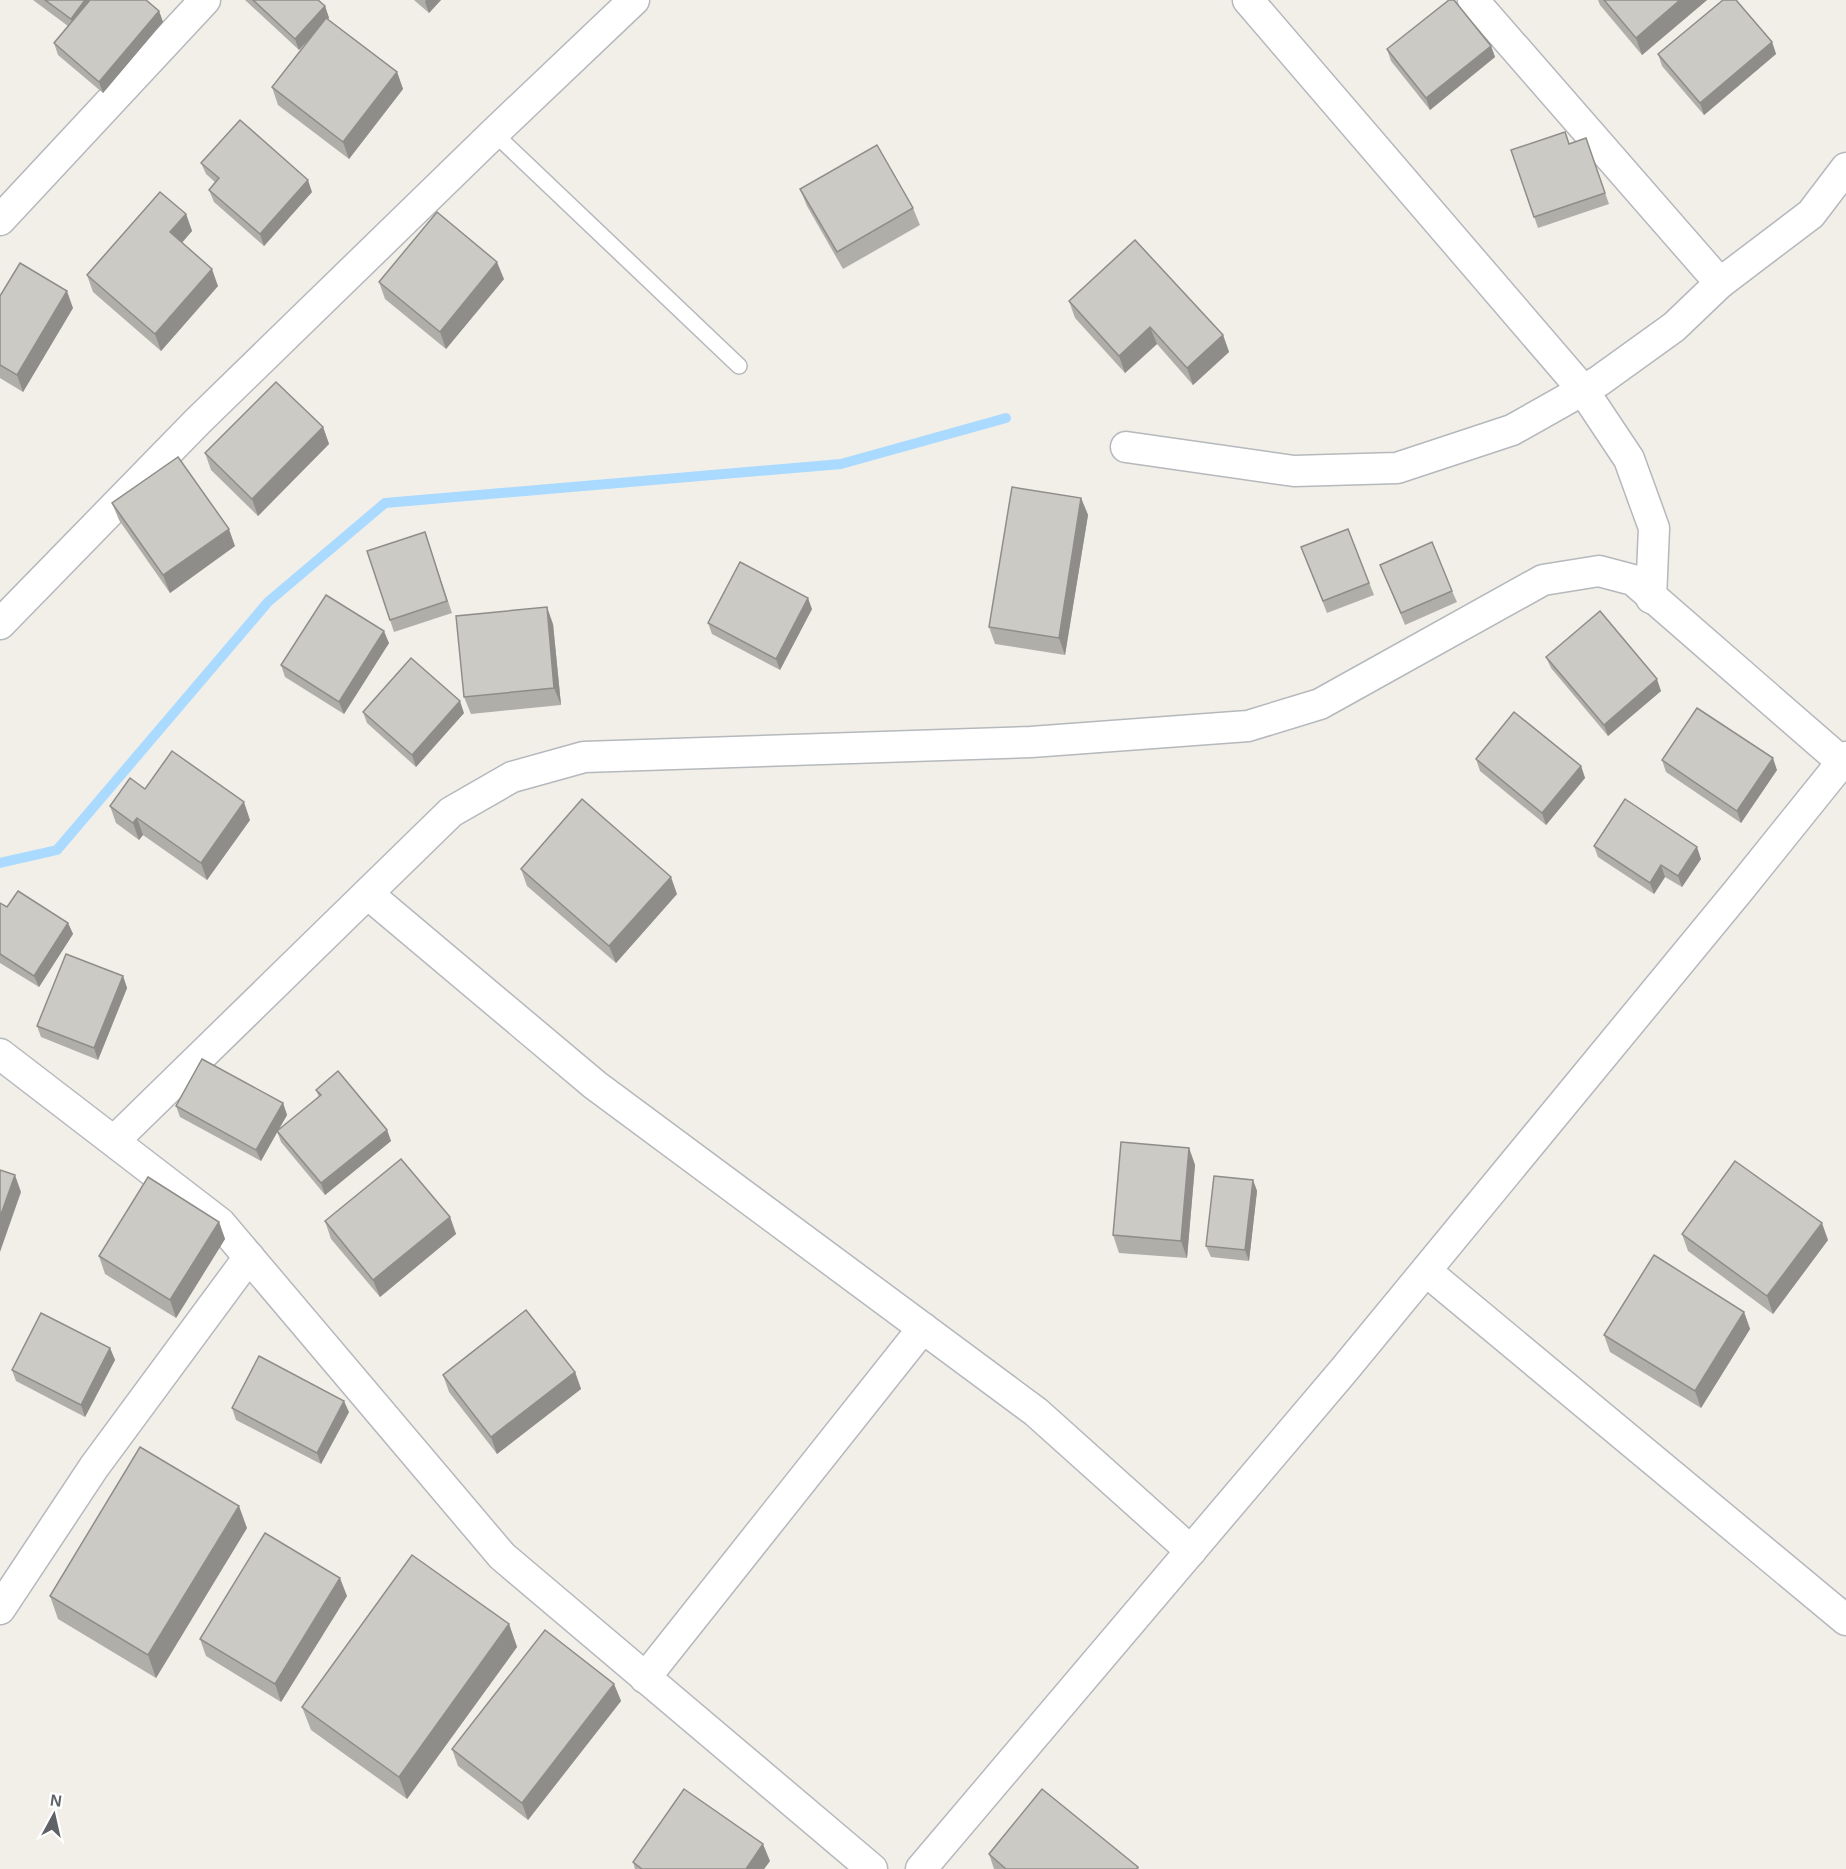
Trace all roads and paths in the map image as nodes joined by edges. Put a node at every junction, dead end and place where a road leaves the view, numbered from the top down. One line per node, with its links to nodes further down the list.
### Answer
1 (205, 0): 7 (street)
2 (1248, 0): 10 (street)
3 (1473, 0): 8 (street)
4 (630, 1): 5 (street)
5 (494, 133): 9 (lane); 13 (street)
6 (1846, 168): 8 (street)
7 (0, 220)
8 (1720, 283): 10 (street)
9 (739, 366)
10 (1583, 390): 11 (street); 12 (street)
11 (1126, 447)
12 (1651, 598): 14 (street); 15 (street)
13 (0, 624)
14 (1844, 759): 19 (street)
15 (368, 894): 17 (street); 20 (street)
16 (0, 1054): 17 (street)
17 (114, 1141): 18 (street)
18 (249, 1257): 22 (street); 24 (street)
19 (1426, 1271): 21 (street); 23 (street)
20 (922, 1328): 21 (street); 24 (street)
21 (1191, 1551): 26 (street)
22 (0, 1609)
23 (1846, 1620)
24 (645, 1678): 25 (street)
25 (872, 1869)
26 (921, 1869)

